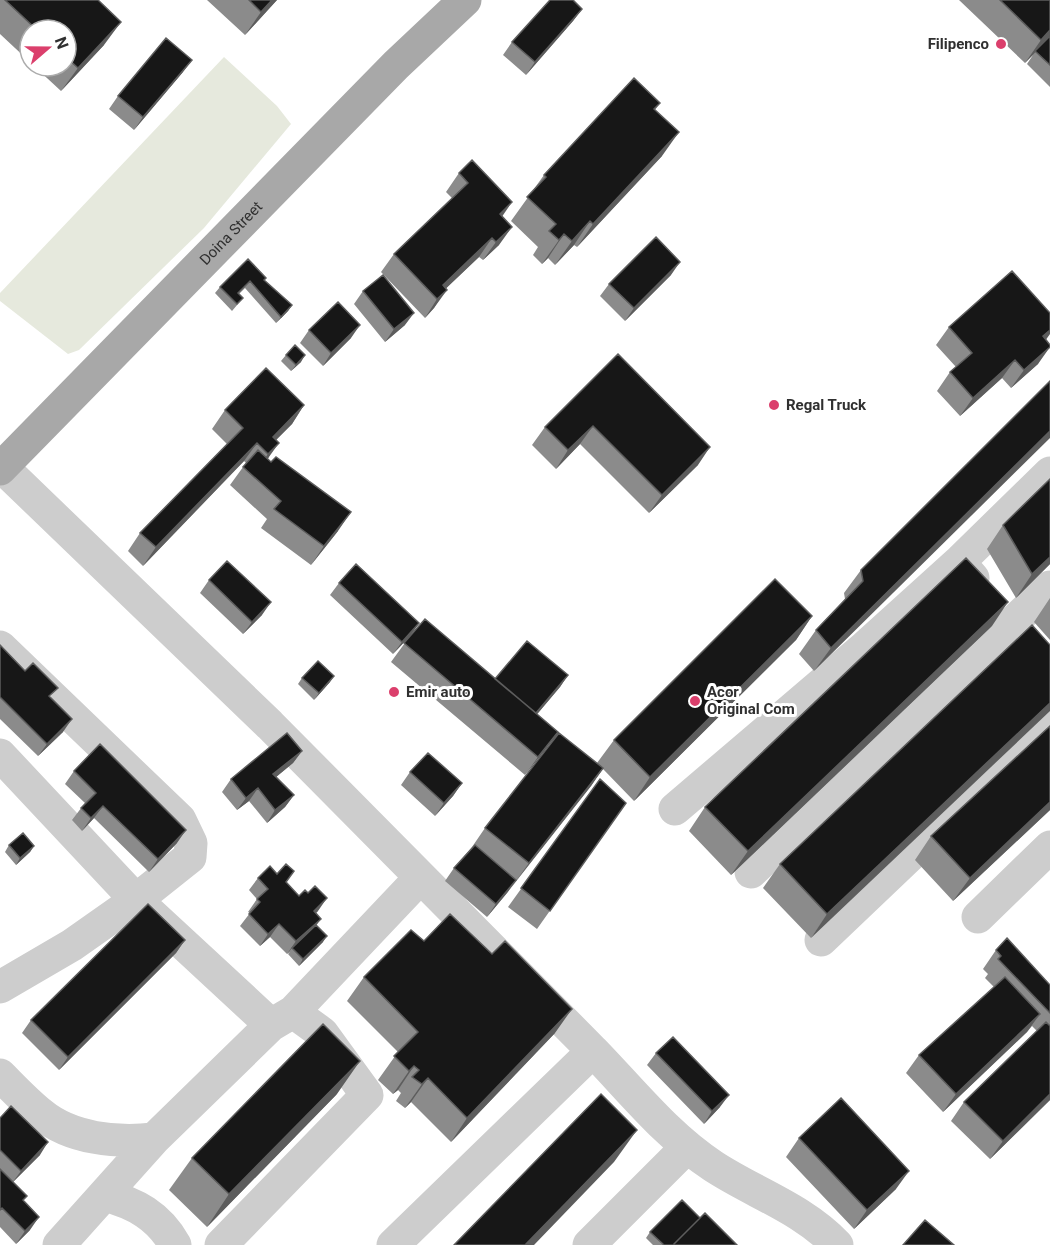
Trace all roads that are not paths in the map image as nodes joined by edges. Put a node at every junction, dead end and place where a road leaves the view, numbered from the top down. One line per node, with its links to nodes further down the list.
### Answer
1 (465, 0): 2 (main road, Doina Street)
2 (1, 468): 14 (lane)
3 (1050, 473): 4 (lane)
4 (959, 562): 6 (lane); 11 (lane)
5 (1050, 587): 6 (lane)
6 (1014, 621): 7 (lane); 13 (lane)
7 (1035, 646)
8 (0, 647): 15 (lane)
9 (1050, 722): 17 (lane)
10 (0, 755): 15 (lane)
11 (675, 809)
12 (1050, 846): 16 (lane)
13 (751, 872)
14 (420, 878): 19 (lane); 20 (lane)
15 (136, 900): 18 (lane); 19 (lane)
16 (978, 917)
17 (821, 939)
18 (0, 987)
19 (282, 1018): 22 (lane); 27 (lane)
20 (592, 1051): 23 (lane); 28 (lane)
21 (0, 1075): 22 (lane)
22 (154, 1139): 24 (lane)
23 (687, 1147): 29 (lane); 30 (lane)
24 (104, 1195): 25 (lane); 26 (lane)
25 (59, 1245)
26 (175, 1245)
27 (221, 1245)
28 (393, 1245)
29 (589, 1245)
30 (837, 1245)

